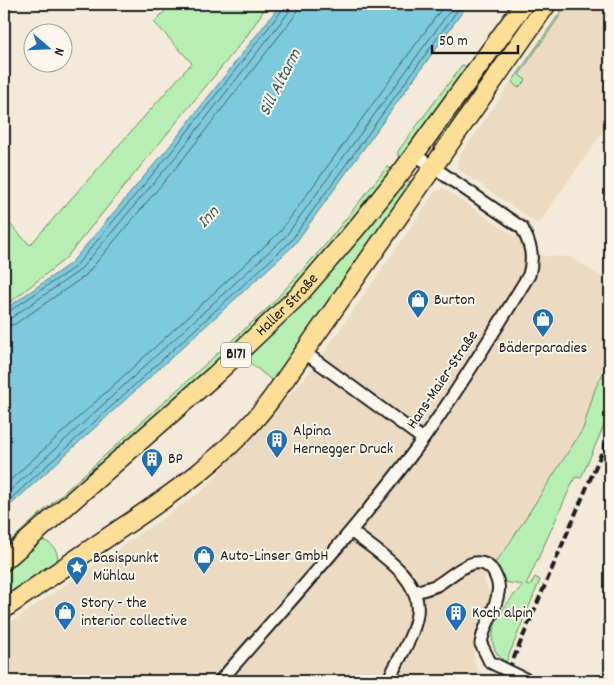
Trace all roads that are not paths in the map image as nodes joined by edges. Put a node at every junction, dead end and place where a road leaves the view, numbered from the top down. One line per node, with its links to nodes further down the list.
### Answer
1 (524, 4): 3 (main road, Haller Straße / B171)
2 (547, 4): 4 (main road)
3 (414, 154): 4 (street, Hans-Maier-Straße); 8 (main road, Haller Straße / B171)
4 (433, 167): 5 (main road); 6 (street, Hans-Maier-Straße)
5 (304, 352): 6 (street); 10 (main road)
6 (424, 439): 7 (street, Hans-Maier-Straße)
7 (351, 531): 9 (street); 11 (street, Hans-Maier-Straße)
8 (4, 561)
9 (414, 592): 12 (street); 13 (street, bridge)
10 (4, 609)
11 (220, 681)
12 (388, 681)
13 (529, 681)

